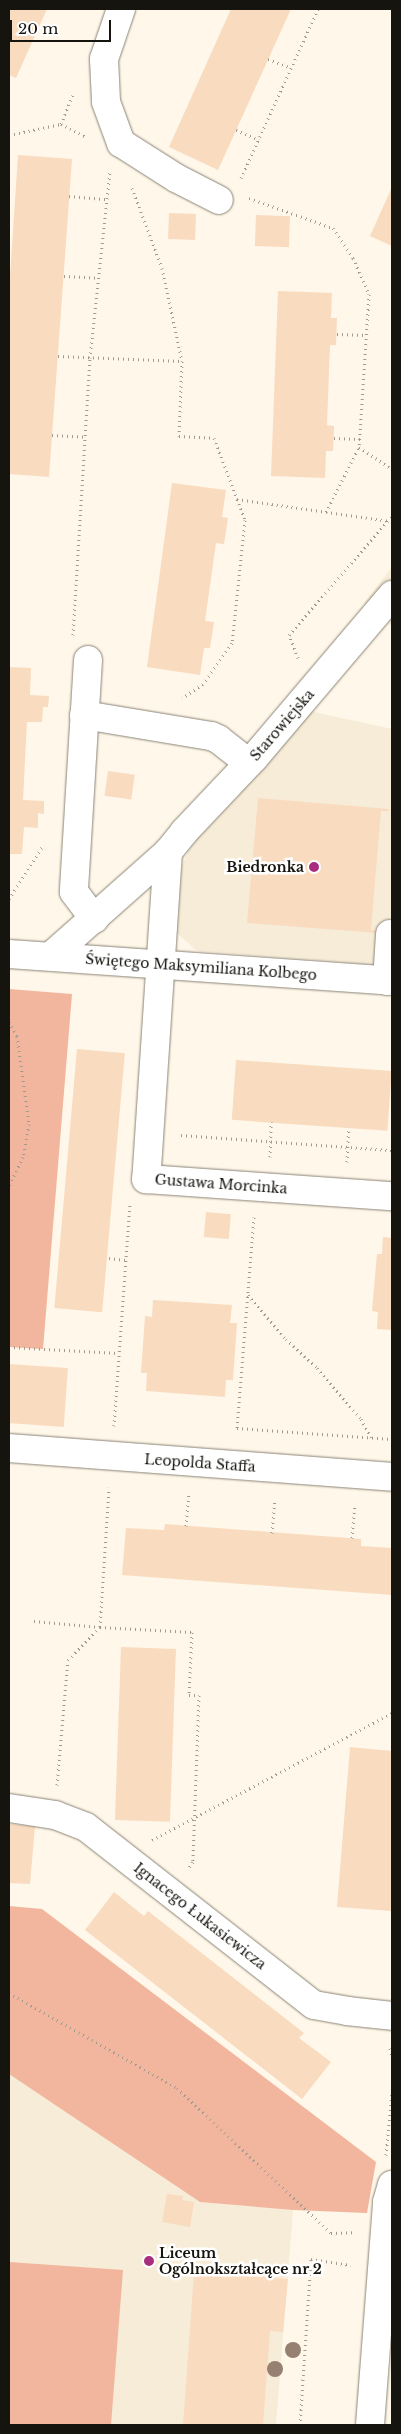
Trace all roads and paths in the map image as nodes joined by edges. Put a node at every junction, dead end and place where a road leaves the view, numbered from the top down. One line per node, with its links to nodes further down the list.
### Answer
1 (121, 9): 13 (street)
2 (318, 9): 4 (path)
3 (268, 59): 4 (path)
4 (291, 68): 10 (path)
5 (76, 88): 6 (path)
6 (60, 124): 8 (path); 9 (path)
7 (236, 130): 10 (path)
8 (9, 135)
9 (86, 138)
10 (259, 140): 13 (path)
11 (110, 171): 15 (path)
12 (128, 181): 22 (path)
13 (234, 193): 19 (path)
14 (70, 196): 15 (path)
15 (107, 199): 17 (path)
16 (64, 276): 17 (path)
17 (99, 278): 21 (path)
18 (337, 334): 19 (path)
19 (366, 334): 26 (path)
20 (58, 356): 21 (path)
21 (90, 358): 22 (path); 24 (path)
22 (182, 361): 29 (path)
23 (52, 435): 24 (path)
24 (85, 436): 33 (path)
25 (334, 438): 26 (path)
26 (360, 439): 27 (path)
27 (359, 447): 28 (path); 30 (path)
28 (392, 469)
29 (238, 499): 30 (path); 34 (path)
30 (326, 512): 31 (path)
31 (389, 521)
32 (392, 595): 36 (street, Starowiejska)
33 (80, 650): 35 (street)
34 (174, 704)
35 (84, 715): 36 (street); 40 (street)
36 (249, 763): 38 (street, Starowiejska)
37 (46, 841): 39 (path)
38 (168, 852): 40 (street, Starowiejska); 44 (street)
39 (9, 899)
40 (94, 919): 43 (street, Starowiejska)
41 (390, 934): 45 (street)
42 (9, 954): 43 (street, Świętego Maksymiliana Kolbego)
43 (51, 956): 44 (street, Świętego Maksymiliana Kolbego)
44 (162, 963): 45 (street, Świętego Maksymiliana Kolbego); 50 (street, Gustawa Morcinka)
45 (390, 981)
46 (9, 1022): 49 (path)
47 (179, 1135): 48 (path)
48 (392, 1150)
49 (9, 1186)
50 (256, 1187): 51 (street, Gustawa Morcinka); 55 (path)
51 (392, 1196)
52 (130, 1203): 54 (path)
53 (109, 1258): 54 (path)
54 (125, 1260): 57 (path)
55 (248, 1294): 58 (path); 58 (path)
56 (9, 1346): 57 (path)
57 (118, 1353): 61 (path)
58 (371, 1437): 59 (path)
59 (392, 1439)
60 (9, 1448): 61 (street, Leopolda Staffa)
61 (112, 1456): 62 (street, Leopolda Staffa); 70 (path)
62 (392, 1477)
63 (189, 1488): 66 (path)
64 (275, 1495): 67 (path)
65 (355, 1500): 68 (path)
66 (186, 1526)
67 (272, 1532)
68 (352, 1538)
69 (34, 1621): 70 (path)
70 (100, 1627): 73 (path); 74 (path)
71 (392, 1713): 74 (path)
72 (9, 1808): 73 (street, Ignacego Łukasiewicza)
73 (54, 1815): 75 (street, Ignacego Łukasiewicza)
74 (195, 1816): 75 (path); 76 (path)
75 (124, 1857): 76 (street, Ignacego Łukasiewicza)
76 (172, 1894): 78 (street, Ignacego Łukasiewicza)
77 (9, 1993): 80 (path)
78 (392, 2016)
79 (392, 2091): 80 (path)
80 (388, 2184): 81 (street)
81 (388, 2248): 84 (street)
82 (355, 2268): 83 (path)
83 (300, 2425)
84 (370, 2425)

